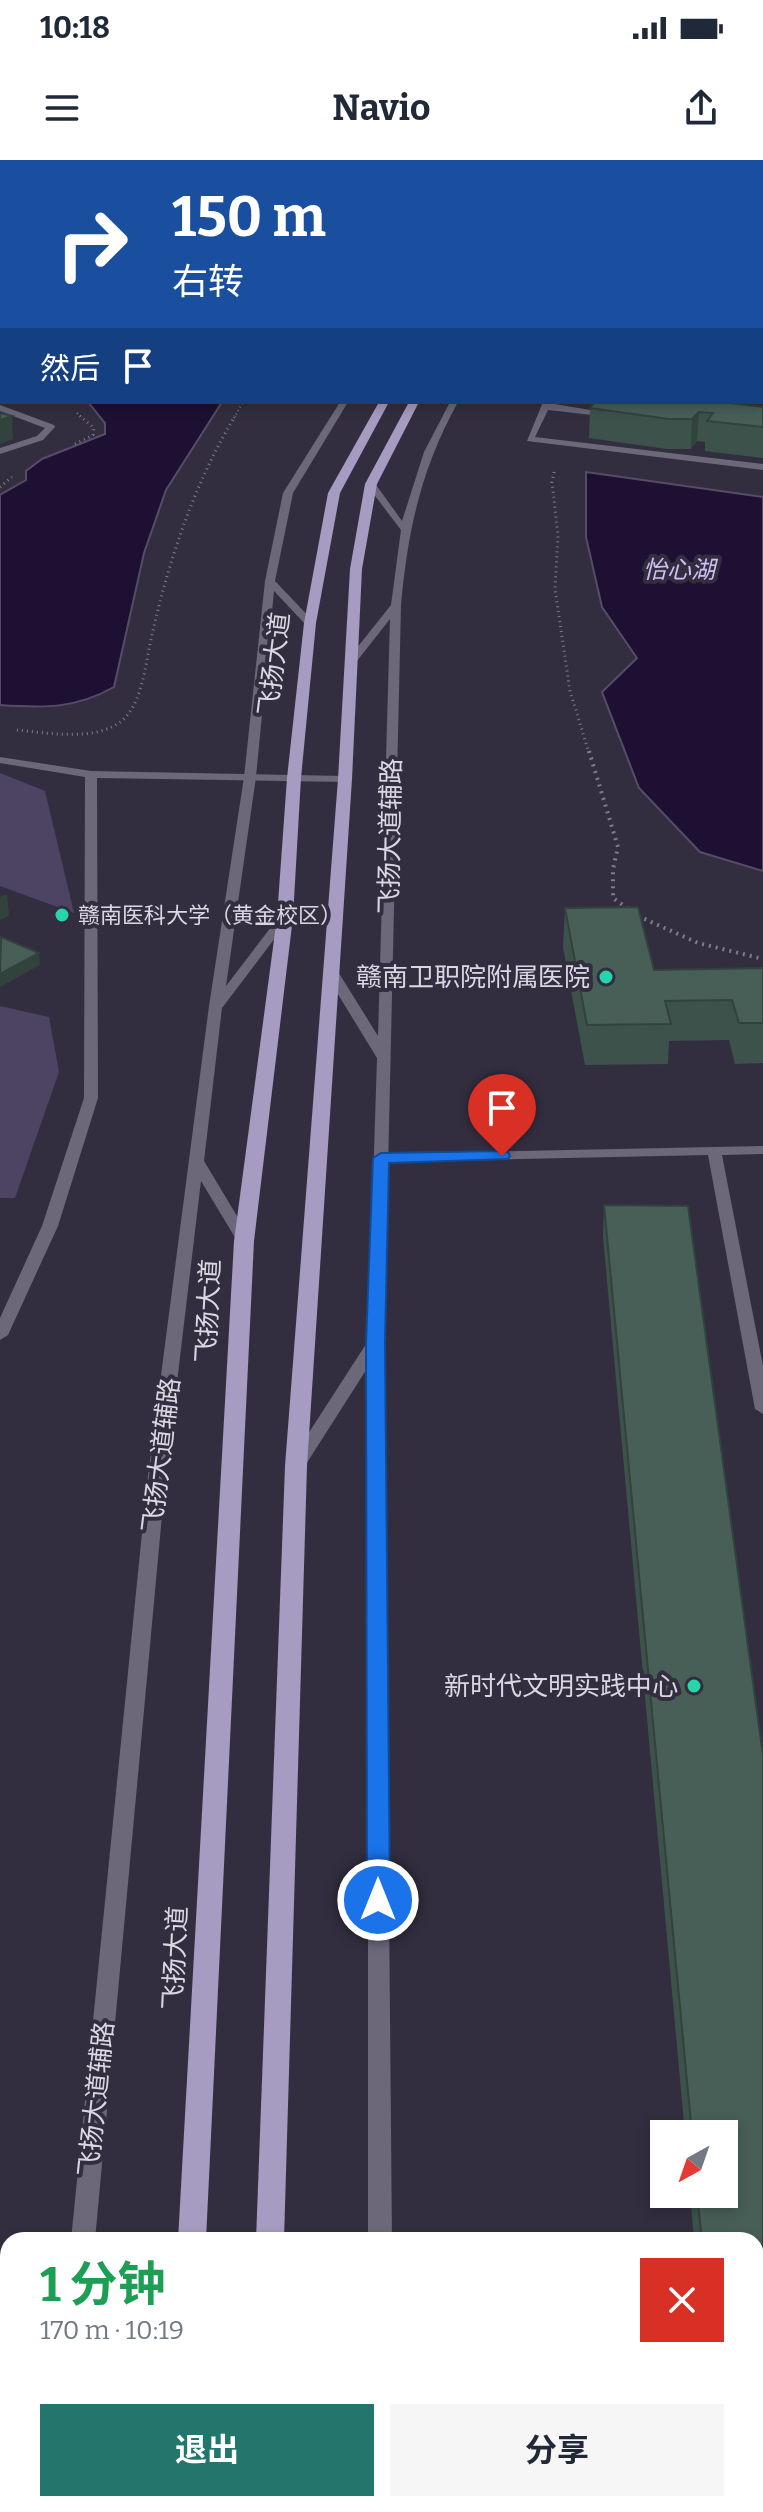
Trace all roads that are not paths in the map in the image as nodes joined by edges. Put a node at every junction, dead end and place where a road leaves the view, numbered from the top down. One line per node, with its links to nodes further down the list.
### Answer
1 (343, 404): 12 (street, 飞扬大道辅路)
2 (383, 404): 14 (main road, 飞扬大道)
3 (413, 404): 10 (main road)
4 (453, 404): 11 (street, 飞扬大道辅路)
5 (545, 404): 7 (street); 9 (street)
6 (0, 408): 8 (street)
7 (622, 415)
8 (0, 451)
9 (763, 467)
10 (371, 484): 11 (street); 15 (main road)
11 (403, 528): 13 (street, 飞扬大道辅路)
12 (270, 581): 14 (street); 18 (street, 飞扬大道辅路)
13 (396, 605): 15 (street); 24 (street, 飞扬大道辅路)
14 (310, 623): 19 (main road, 飞扬大道)
15 (353, 659): 20 (main road)
16 (0, 760): 17 (street)
17 (91, 774): 18 (street); 30 (street)
18 (250, 777): 19 (street); 23 (street, 飞扬大道辅路)
19 (294, 778): 20 (street); 21 (main road, 飞扬大道)
20 (345, 779): 22 (main road)
21 (285, 917): 23 (street); 29 (main road, 飞扬大道)
22 (332, 973): 24 (street); 33 (main road)
23 (216, 1006): 28 (street, 飞扬大道辅路)
24 (385, 1060): 27 (street, 飞扬大道辅路)
25 (763, 1150): 26 (street)
26 (714, 1151): 27 (street); 32 (street)
27 (381, 1158): 31 (street, 飞扬大道辅路)
28 (199, 1164): 29 (street); 34 (street, 飞扬大道辅路)
29 (244, 1241): 35 (main road, 飞扬大道)
30 (0, 1335)
31 (376, 1343): 33 (street); 37 (street, 飞扬大道辅路)
32 (763, 1409)
33 (296, 1466): 36 (main road)
34 (84, 2232)
35 (192, 2232)
36 (270, 2232)
37 (380, 2232)

